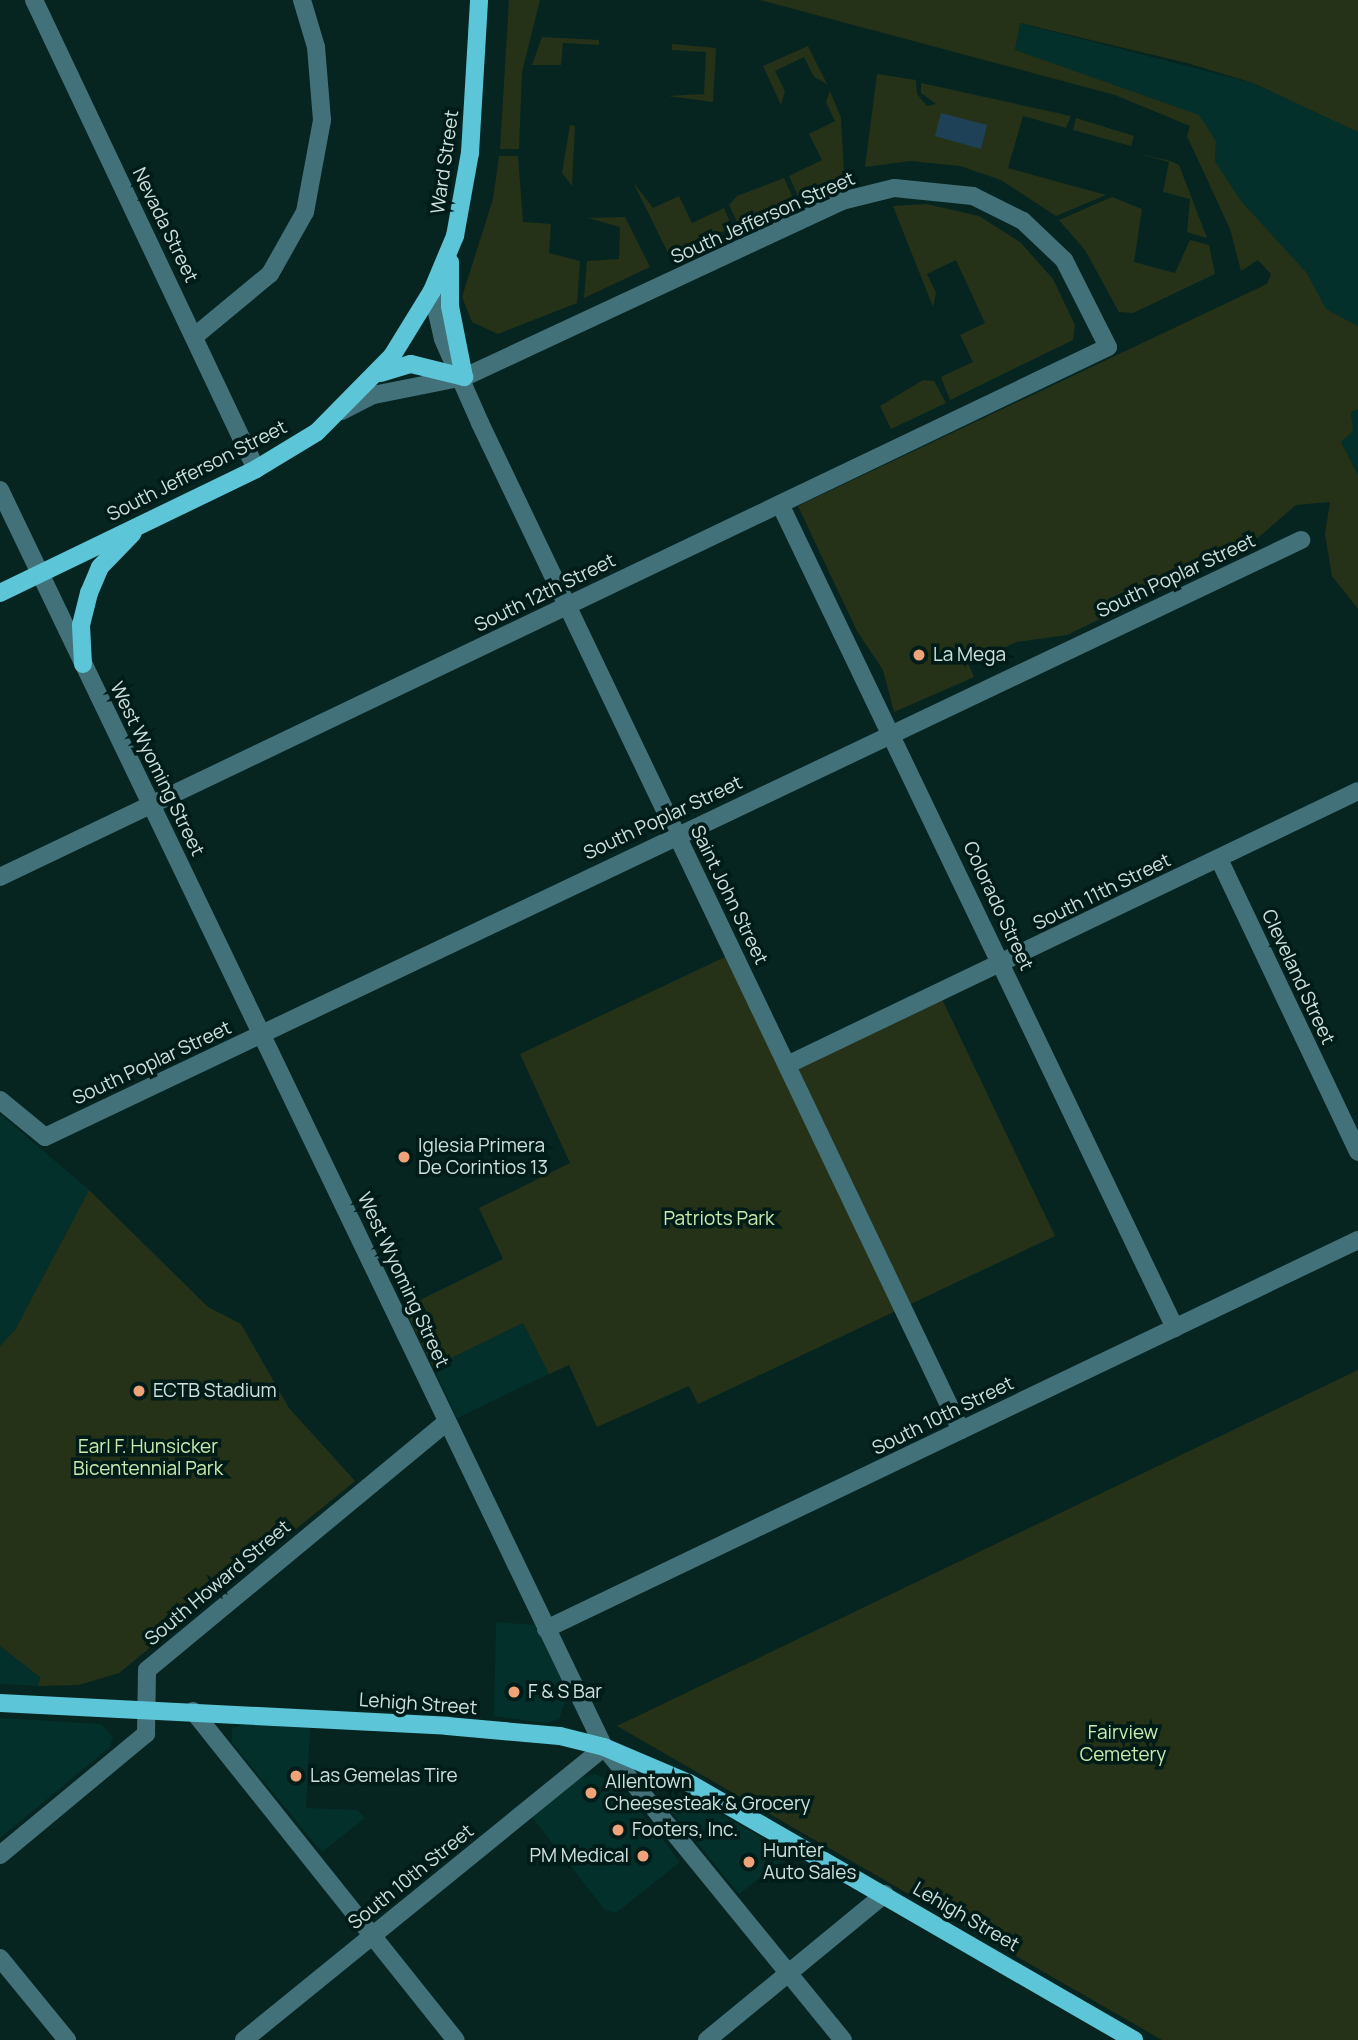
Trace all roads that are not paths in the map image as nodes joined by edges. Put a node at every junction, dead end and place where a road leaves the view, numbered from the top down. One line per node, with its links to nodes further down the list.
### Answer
1 (34, 0): 6 (street, Nevada Street)
2 (302, 0): 6 (street)
3 (479, 0): 4 (main road, Ward Street)
4 (455, 236): 5 (main road, Ward Street); 10 (main road)
5 (432, 291): 8 (main road, Ward Street); 10 (street, Saint John Street)
6 (195, 336): 12 (street, Nevada Street)
7 (1108, 347): 10 (street, South Jefferson Street); 14 (street, South 12th Street)
8 (392, 356): 9 (main road, South Jefferson Street)
9 (375, 376): 10 (main road); 11 (main road, South Jefferson Street)
10 (464, 377): 11 (street, South Jefferson Street); 19 (street, Saint John Street)
11 (340, 412): 12 (main road, South Jefferson Street)
12 (256, 469): 15 (main road, South Jefferson Street)
13 (0, 490): 17 (street, West Wyoming Street)
14 (780, 504): 19 (street, South 12th Street); 21 (street, Colorado Street)
15 (140, 525): 17 (main road, South Jefferson Street); 20 (main road)
16 (1301, 540): 21 (street, South Poplar Street)
17 (40, 573): 18 (main road, South Jefferson Street); 20 (street, West Wyoming Street)
18 (0, 593)
19 (567, 606): 23 (street, South 12th Street); 24 (street, Saint John Street)
20 (83, 664): 23 (street, West Wyoming Street)
21 (892, 734): 24 (street, South Poplar Street); 27 (street, Colorado Street)
22 (1358, 791): 25 (street, South 11th Street)
23 (151, 805): 26 (street, South 12th Street); 28 (street, West Wyoming Street)
24 (676, 834): 28 (street, South Poplar Street); 29 (street, Saint John Street)
25 (1219, 859): 27 (street, South 11th Street); 31 (street, Cleveland Street)
26 (0, 877)
27 (1002, 964): 29 (street, South 11th Street); 33 (street, Colorado Street)
28 (262, 1034): 30 (street, South Poplar Street); 34 (street, West Wyoming Street)
29 (787, 1065): 35 (street, Saint John Street)
30 (0, 1100)
31 (1358, 1152)
32 (1358, 1240): 33 (street, South 10th Street)
33 (1175, 1328): 35 (street, South 10th Street)
34 (447, 1422): 36 (street, West Wyoming Street); 38 (street, South Howard Street)
35 (961, 1430): 36 (street, South 10th Street)
36 (546, 1629): 40 (street, West Wyoming Street)
37 (0, 1703): 38 (main road, Lehigh Street)
38 (146, 1708): 39 (main road, Lehigh Street); 41 (street, South Howard Street)
39 (193, 1711): 40 (main road, Lehigh Street); 43 (street)
40 (604, 1747): 42 (main road, Lehigh Street); 43 (street, South 10th Street); 45 (street, West Wyoming Street)
41 (0, 1854)
42 (885, 1894): 45 (street); 51 (main road, Lehigh Street)
43 (370, 1937): 47 (street, South 10th Street); 48 (street)
44 (0, 1958): 46 (street)
45 (789, 1973): 49 (street); 50 (street, West Wyoming Street)
46 (67, 2040)
47 (244, 2040)
48 (456, 2040)
49 (707, 2040)
50 (843, 2040)
51 (1134, 2040)

